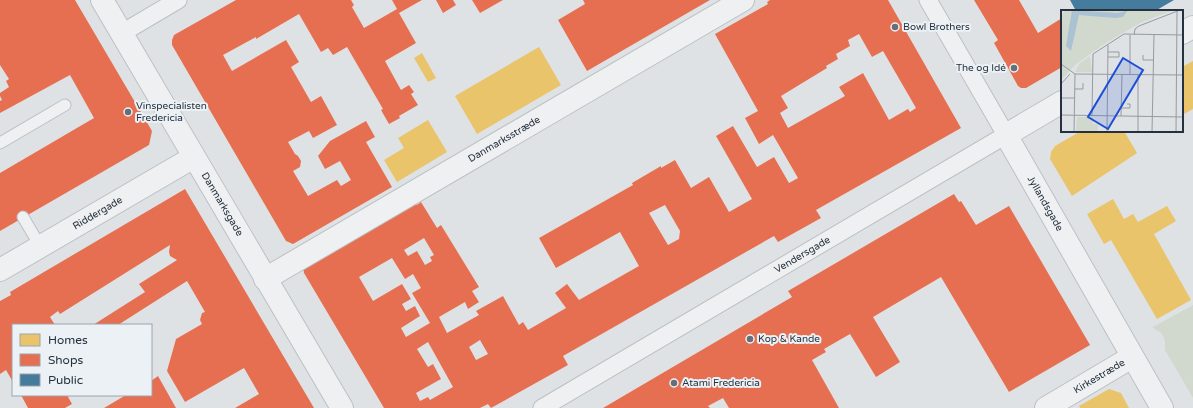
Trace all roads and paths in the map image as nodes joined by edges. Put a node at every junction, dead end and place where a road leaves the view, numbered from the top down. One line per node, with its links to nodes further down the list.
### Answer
1 (102, 0): 7 (street, Danmarksgade)
2 (178, 0): 7 (street)
3 (743, 0): 16 (street, Danmarksstræde)
4 (928, 0): 10 (street, Jyllandsgade)
5 (1193, 27): 6 (street)
6 (1183, 32)
7 (122, 33): 12 (street, Danmarksgade)
8 (1061, 103): 10 (street, Vendersgade)
9 (65, 105): 11 (lane)
10 (1006, 135): 17 (street, Jyllandsgade); 19 (street, Vendersgade)
11 (0, 143)
12 (194, 157): 14 (street, Riddergade); 16 (street, Danmarksgade)
13 (23, 217): 14 (lane)
14 (40, 246): 15 (street, Riddergade)
15 (0, 270)
16 (265, 278): 18 (street, Danmarksgade)
17 (1132, 358): 20 (street, Kirkestræde); 21 (street, Jyllandsgade)
18 (342, 408)
19 (542, 408)
20 (1046, 408)
21 (1162, 408)

